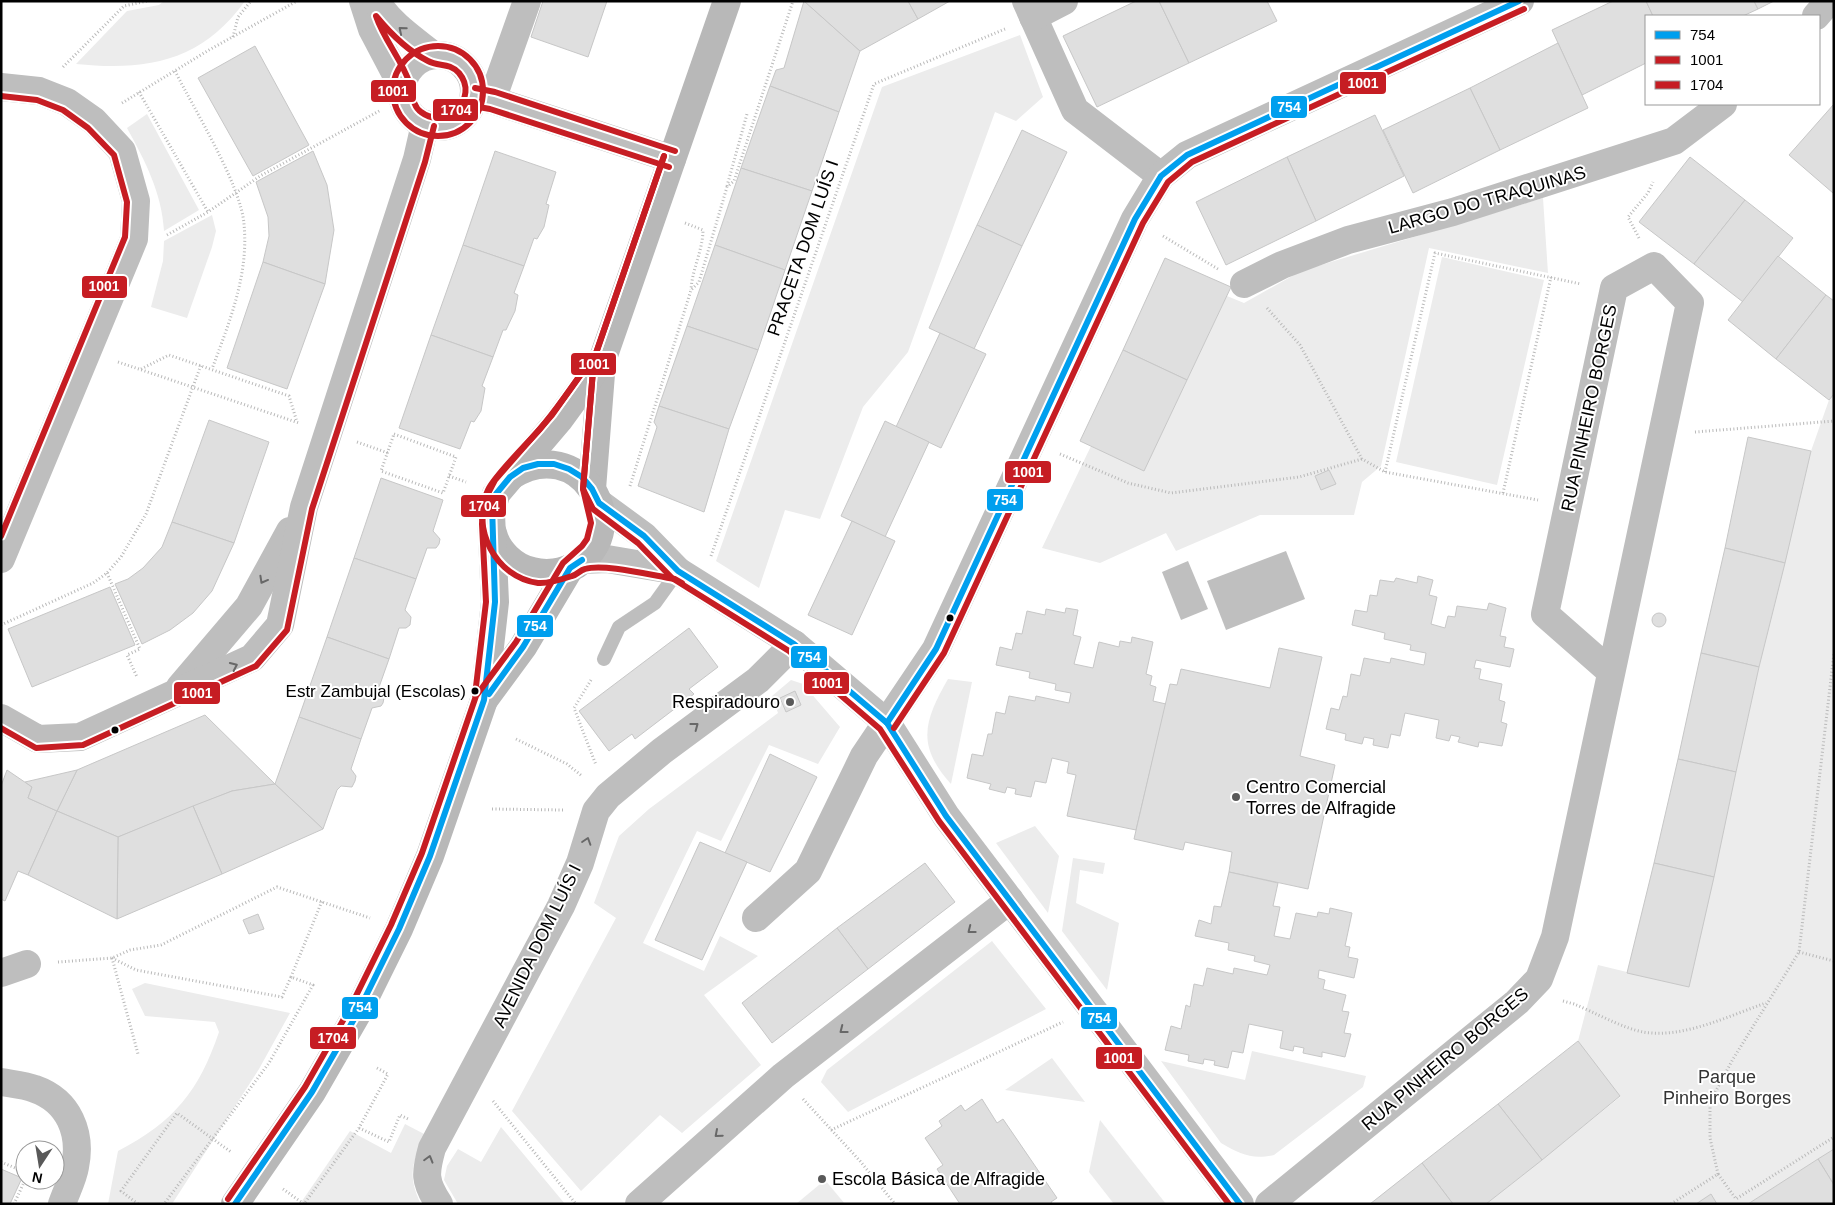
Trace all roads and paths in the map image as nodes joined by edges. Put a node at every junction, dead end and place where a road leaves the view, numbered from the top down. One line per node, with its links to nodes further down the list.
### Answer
1 (147, 1): 18 (path)
2 (251, 1): 14 (path)
3 (296, 1): 14 (path)
4 (363, 1): 19 (street)
5 (376, 1): 15 (street, one-way to 5)
6 (527, 1): 20 (street)
7 (727, 1): 24 (street)
8 (793, 1): 26 (path)
9 (1064, 1): 12 (street)
10 (1520, 1): 25 (street)
11 (1829, 1): 13 (street)
12 (1029, 9): 25 (street); 63 (path, PRACETA DOM LUÍS I)
13 (1817, 15)
14 (234, 37): 16 (path)
15 (433, 55): 19 (street); 20 (street)
16 (175, 71): 27 (path); 29 (path)
17 (1, 88): 18 (street)
18 (40, 91): 38 (street)
19 (402, 92): 23 (street); 27 (path)
20 (483, 99): 23 (street); 24 (street)
21 (1722, 105): 35 (street, LARGO DO TRAQUINAS)
22 (747, 114): 26 (path)
23 (425, 124): 57 (street)
24 (672, 158): 39 (street)
25 (1161, 176): 31 (street)
26 (727, 187): 36 (path)
27 (235, 193): 29 (path); 42 (path)
28 (1648, 193): 30 (path)
29 (208, 212): 32 (path)
30 (1628, 217)
31 (1135, 219): 35 (path); 49 (street)
32 (158, 240)
33 (703, 240): 36 (path)
34 (1551, 277): 37 (path); 51 (path); 54 (path)
35 (1244, 284): 50 (path)
36 (691, 290): 53 (path)
37 (1614, 291): 48 (street, RUA PINHEIRO BORGES); 56 (street, RUA PINHEIRO BORGES)
38 (87, 352): 41 (path); 59 (street)
39 (602, 361): 52 (street); 55 (street)
40 (201, 365): 41 (path); 42 (path); 43 (path)
41 (140, 369): 43 (path)
42 (212, 369): 46 (path)
43 (193, 386): 44 (path); 62 (path)
44 (262, 410)
45 (1834, 421): 48 (path)
46 (296, 422)
47 (394, 434): 47 (path)
48 (1662, 434): 69 (street, RUA PINHEIRO BORGES)
49 (1032, 442): 50 (path); 73 (street)
50 (1362, 459): 51 (path)
51 (1385, 472): 54 (path)
52 (510, 477): 55 (street); 58 (street)
53 (631, 484)
54 (1503, 493): 56 (path)
55 (595, 496): 60 (street); 61 (street)
56 (1568, 506): 69 (street, RUA PINHEIRO BORGES)
57 (304, 507): 70 (street, one-way to 70); 70 (street, one-way to 57)
58 (491, 524): 60 (street); 71 (street)
59 (1, 559)
60 (576, 564): 61 (street); 71 (street)
61 (678, 571): 63 (street); 68 (lane)
62 (107, 573): 64 (path); 67 (path)
63 (702, 584): 65 (street)
64 (1, 625)
65 (794, 644): 73 (street); 75 (street, one-way to 65)
66 (1834, 653): 81 (path)
67 (127, 655)
68 (604, 659): 75 (path)
69 (1611, 672): 115 (street, RUA PINHEIRO BORGES)
70 (174, 694): 72 (street)
71 (484, 700): 80 (street)
72 (2, 721)
73 (887, 724): 77 (street); 79 (street)
74 (516, 739): 75 (path)
75 (602, 803): 76 (path); 110 (street, AVENIDA DOM LUÍS I, one-way to 75)
76 (492, 809)
77 (1010, 900): 89 (street); 92 (street, one-way to 92)
78 (322, 901): 80 (path); 82 (path); 86 (path)
79 (756, 918)
80 (399, 929): 108 (street)
81 (1799, 952): 83 (path); 87 (path)
82 (112, 958): 84 (path); 86 (path); 90 (path)
83 (1834, 960)
84 (27, 964): 85 (street)
85 (1, 974)
86 (291, 977): 107 (path)
87 (1767, 1003): 88 (path); 102 (path)
88 (1574, 1004)
89 (1092, 1008): 97 (path); 114 (street)
90 (138, 1054)
91 (375, 1067): 96 (path)
92 (783, 1076): 97 (path); 112 (street, one-way to 112)
93 (1, 1082): 105 (street)
94 (177, 1113): 106 (path)
95 (506, 1116): 111 (path)
96 (358, 1128): 99 (path); 109 (path)
97 (830, 1130): 113 (path)
98 (1834, 1137): 102 (path)
99 (388, 1142)
100 (1, 1162): 101 (path)
101 (15, 1168)
102 (1718, 1174): 116 (path)
103 (20, 1190): 104 (path)
104 (14, 1204)
105 (62, 1204)
106 (138, 1204)
107 (164, 1204)
108 (235, 1204)
109 (304, 1204)
110 (439, 1204)
111 (576, 1204)
112 (639, 1204)
113 (895, 1204)
114 (1240, 1204)
115 (1269, 1204)
116 (1671, 1204)

